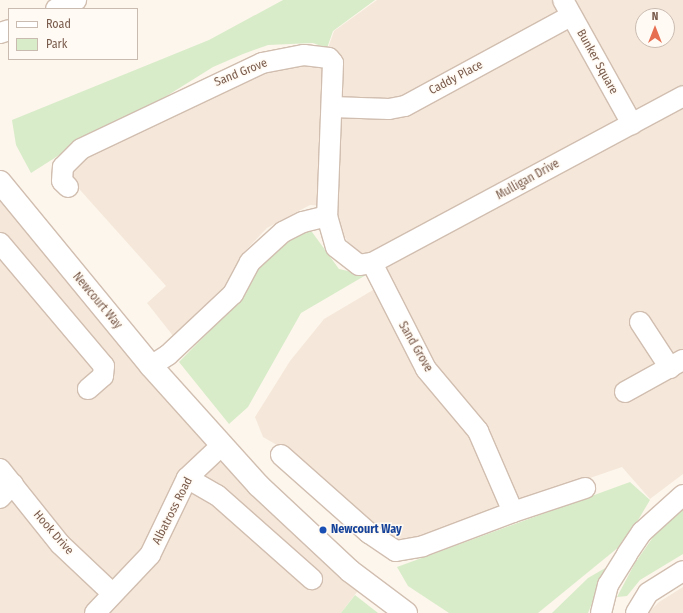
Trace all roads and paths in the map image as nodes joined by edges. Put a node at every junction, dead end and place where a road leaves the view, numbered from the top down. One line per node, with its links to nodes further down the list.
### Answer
1 (76, 0): 2 (street)
2 (58, 8)
3 (567, 8): 5 (street, Caddy Place); 6 (street, Bunker Square)
4 (683, 96): 6 (street, Mulligan Drive)
5 (332, 107): 8 (street, Sand Grove); 9 (street, Sand Grove)
6 (632, 124): 11 (street, Mulligan Drive)
7 (0, 182): 14 (street, Newcourt Way)
8 (68, 187)
9 (327, 216): 11 (street, Sand Grove); 14 (street)
10 (0, 243): 15 (street)
11 (372, 263): 24 (street, Sand Grove)
12 (640, 322): 13 (street)
13 (676, 364): 16 (street)
14 (151, 366): 17 (street, Newcourt Way)
15 (88, 389)
16 (625, 392)
17 (221, 446): 20 (street, Albatross Road); 29 (street, Newcourt Way)
18 (281, 455): 24 (street)
19 (0, 469): 22 (street, Hook Drive)
20 (187, 478): 26 (street); 27 (street, Albatross Road)
21 (585, 488): 24 (street)
22 (6, 491): 27 (street, Hook Drive)
23 (683, 494): 30 (street)
24 (513, 512)
25 (683, 571): 31 (street)
26 (312, 579)
27 (112, 592): 28 (street, Albatross Road)
28 (95, 613)
29 (406, 613)
30 (601, 613)
31 (636, 613)

